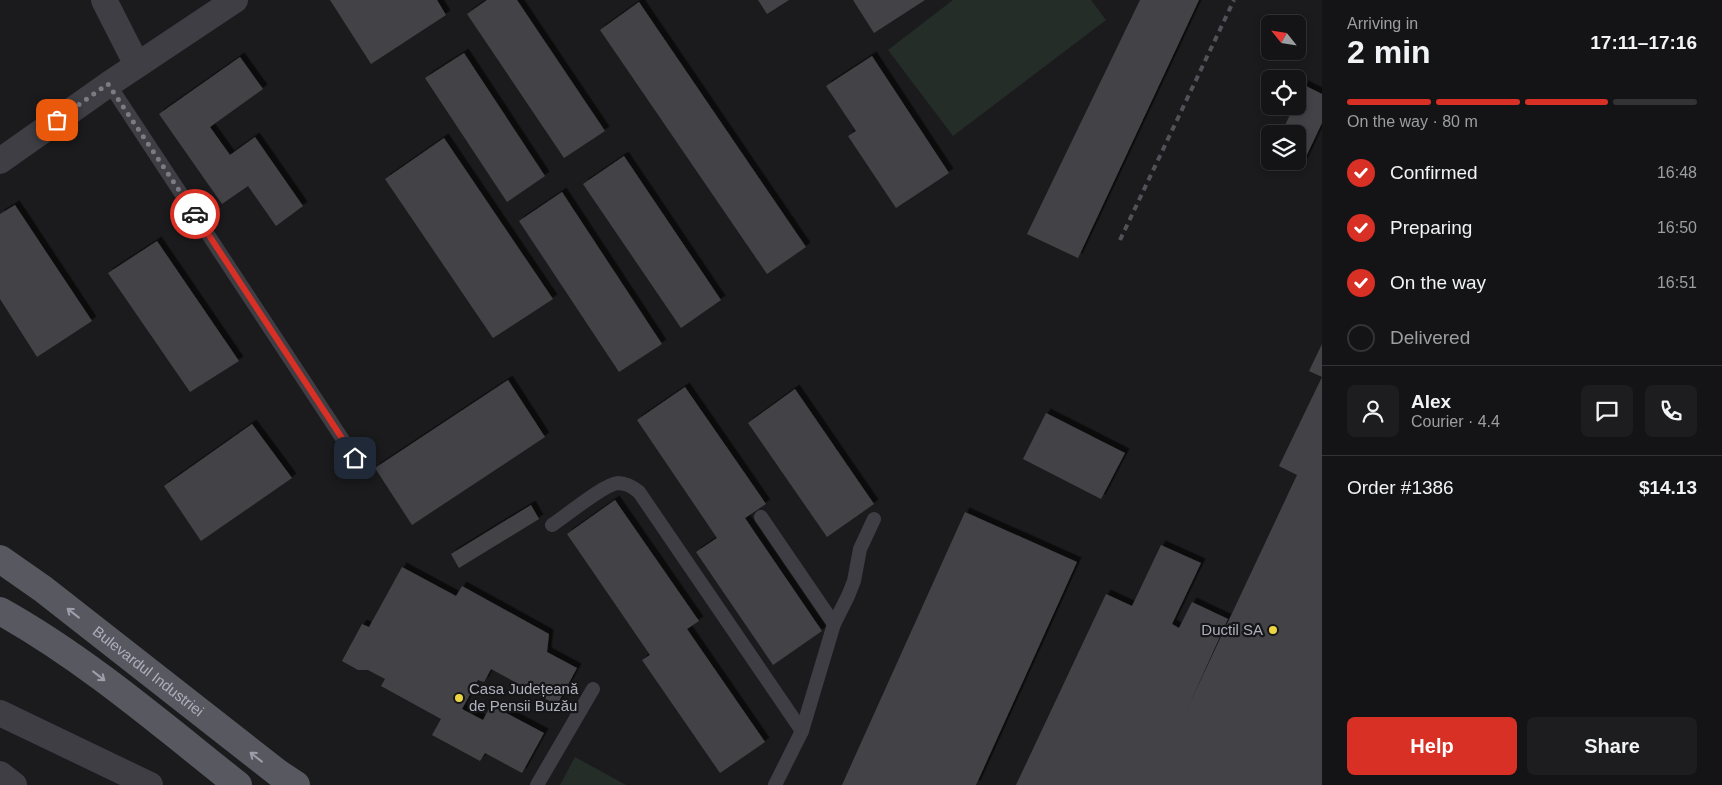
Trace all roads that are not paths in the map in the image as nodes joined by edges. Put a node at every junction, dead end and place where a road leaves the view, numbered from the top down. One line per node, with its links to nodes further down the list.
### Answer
1 (104, 0): 3 (street)
2 (235, 0): 3 (street)
3 (137, 64): 4 (street)
4 (108, 84): 5 (street); 6 (lane)
5 (0, 161)
6 (355, 458)
7 (760, 517): 12 (lane)
8 (874, 519): 12 (lane)
9 (552, 525): 15 (lane)
10 (0, 559): 22 (main road, Bulevardul Industriei, one-way to 10)
11 (0, 611): 16 (main road, one-way to 16)
12 (834, 624): 15 (lane)
13 (593, 689): 23 (lane)
14 (0, 713): 19 (street)
15 (802, 731): 24 (lane)
16 (177, 737): 20 (lane); 21 (main road)
17 (0, 774): 18 (street)
18 (14, 785)
19 (150, 785)
20 (218, 785)
21 (238, 785)
22 (296, 785)
23 (537, 785)
24 (775, 785)

